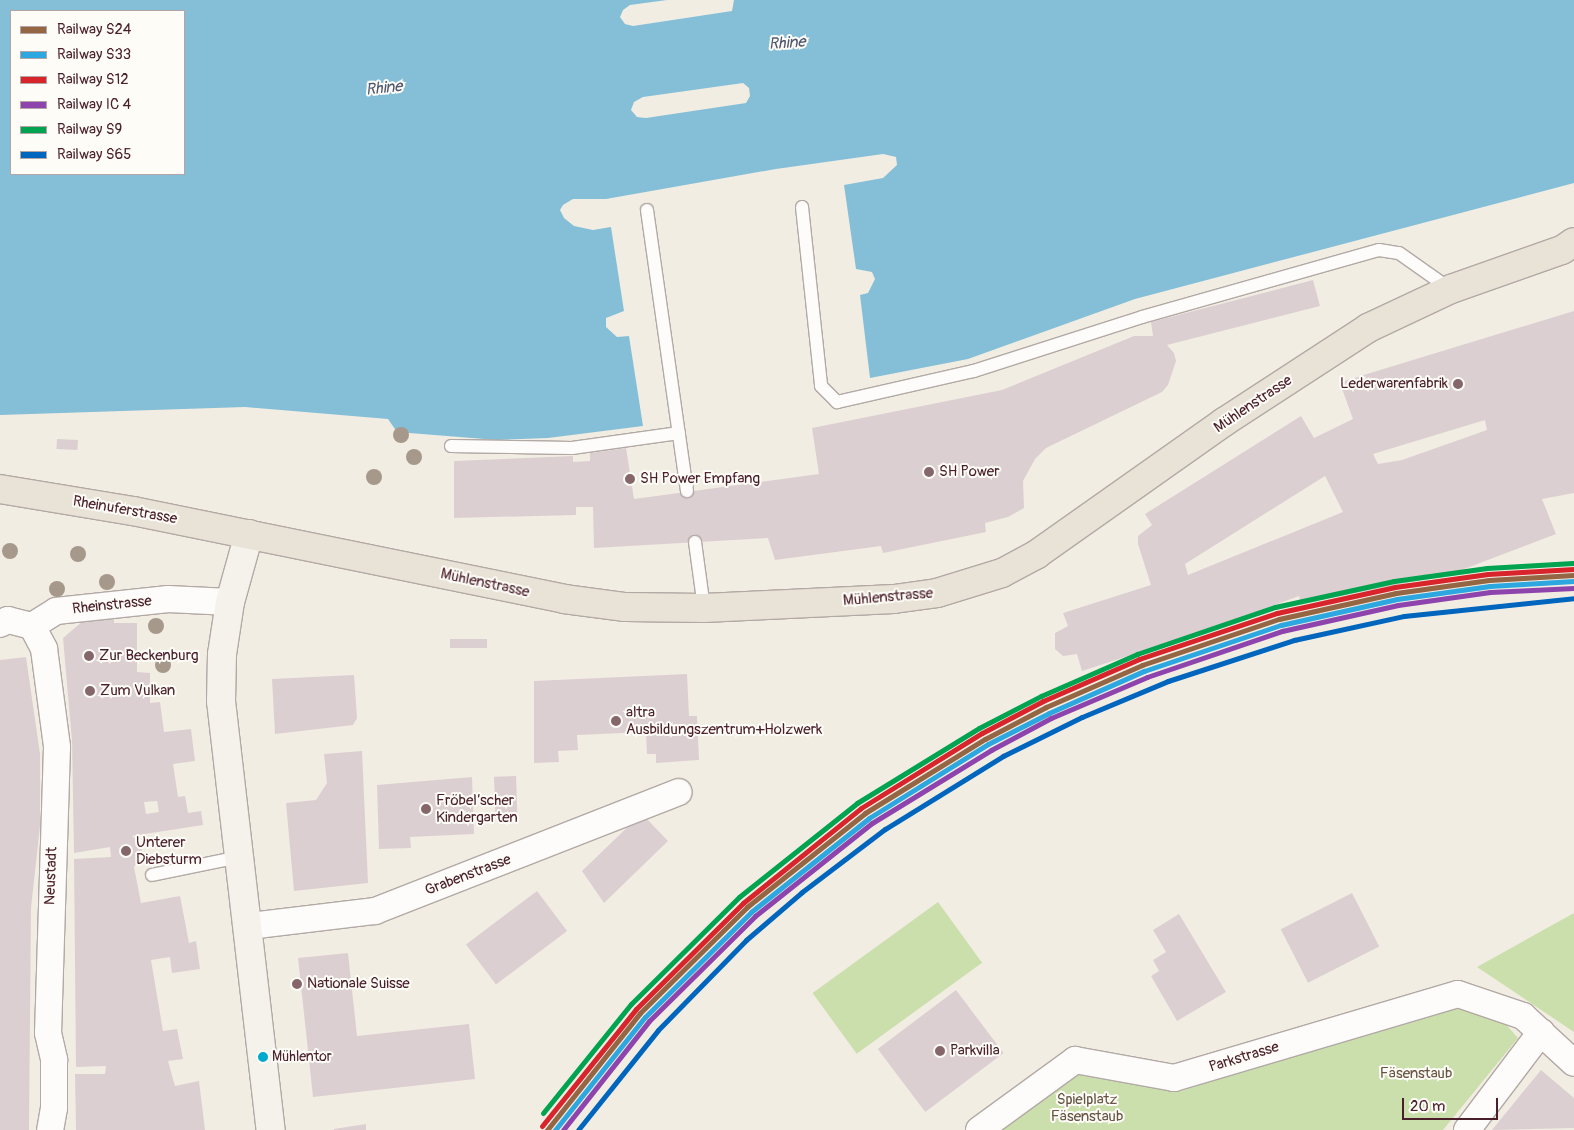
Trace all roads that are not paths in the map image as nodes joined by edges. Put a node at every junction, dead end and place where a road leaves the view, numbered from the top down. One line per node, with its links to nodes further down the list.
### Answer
1 (802, 206): 4 (lane)
2 (647, 210): 5 (lane)
3 (1570, 249): 4 (main road, Mühlenstrasse)
4 (1451, 289): 12 (main road, Mühlenstrasse)
5 (679, 434): 6 (lane); 8 (lane)
6 (450, 446)
7 (0, 489): 9 (main road, Rheinuferstrasse)
8 (687, 491)
9 (248, 534): 11 (main road); 12 (main road, Mühlenstrasse)
10 (695, 542): 12 (lane)
11 (230, 602): 14 (street, Rheinstrasse); 16 (main road)
12 (704, 608)
13 (0, 624): 14 (street)
14 (32, 626): 21 (street, Neustadt)
15 (679, 792): 18 (street, Grabenstrasse)
16 (240, 857): 17 (lane); 18 (main road)
17 (152, 875)
18 (248, 926): 22 (main road)
19 (1532, 1024): 20 (street); 23 (street, Parkstrasse); 24 (street)
20 (1574, 1063)
21 (50, 1130)
22 (271, 1130)
23 (979, 1130)
24 (1467, 1130)

